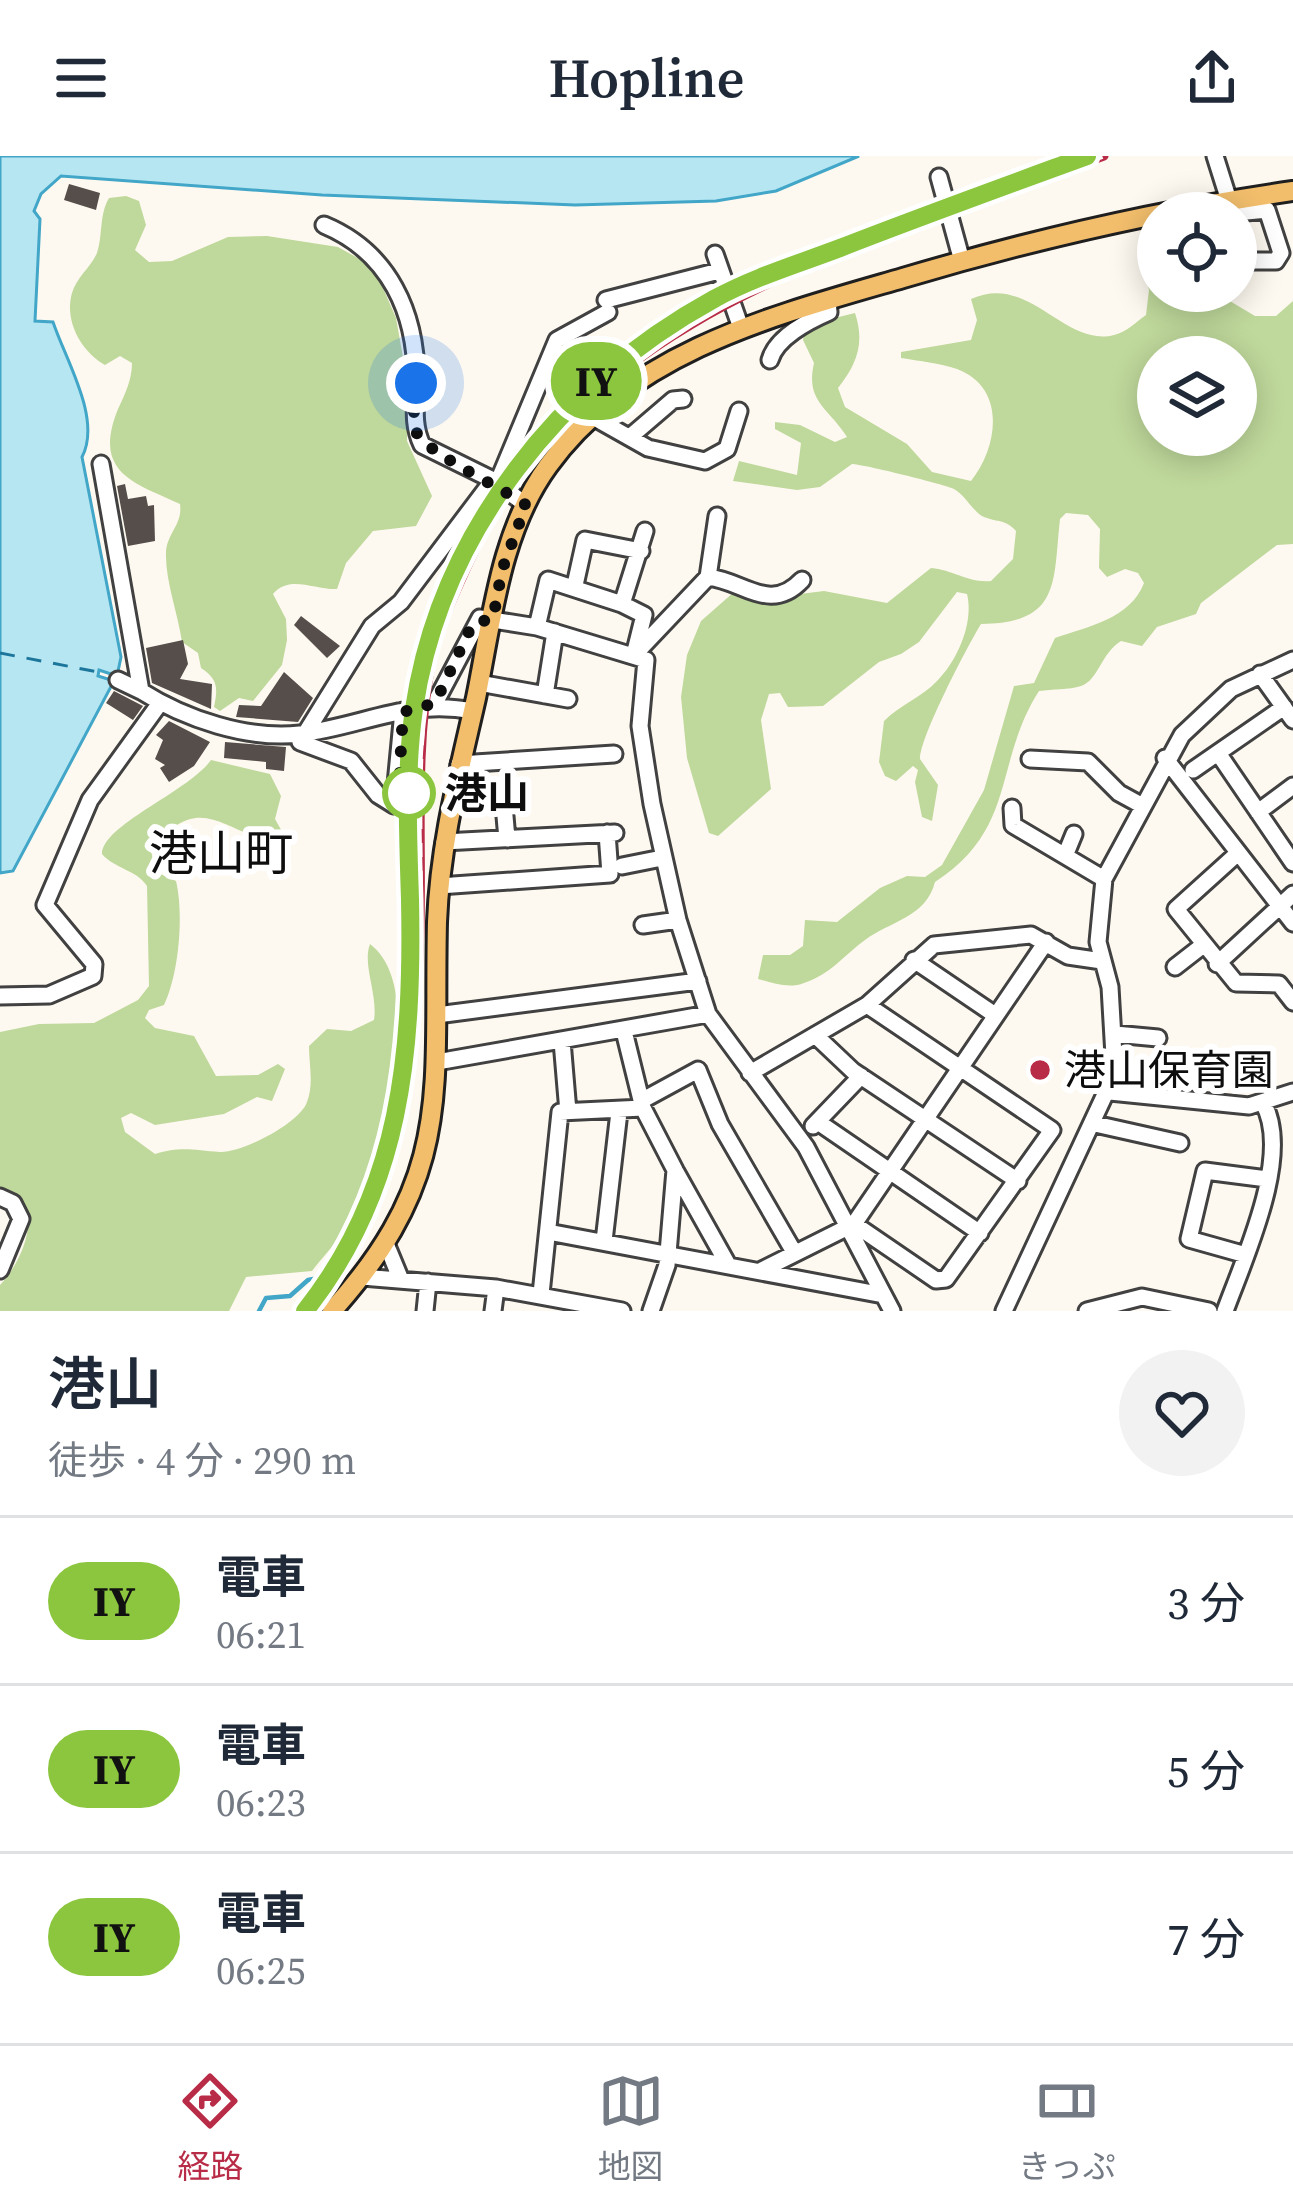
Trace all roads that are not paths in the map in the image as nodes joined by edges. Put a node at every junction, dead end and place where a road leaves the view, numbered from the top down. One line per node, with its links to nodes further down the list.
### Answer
1 (1215, 156): 4 (street)
2 (939, 177): 9 (street)
3 (1293, 191): 5 (main road)
4 (1227, 192)
5 (1257, 202)
6 (1257, 210): 10 (street)
7 (1137, 217): 9 (main road)
8 (324, 225): 21 (street)
9 (962, 261): 12 (main road)
10 (1257, 262)
11 (603, 282): 13 (street)
12 (828, 299): 14 (main road); 15 (street)
13 (608, 311): 14 (street); 21 (street)
14 (741, 328): 18 (main road)
15 (770, 361)
16 (683, 399): 19 (street)
17 (740, 411): 19 (street)
18 (593, 417): 19 (street); 22 (main road)
19 (631, 436)
20 (101, 464): 38 (street)
21 (495, 482): 22 (street); 46 (street)
22 (526, 505): 30 (main road)
23 (717, 516): 26 (street)
24 (645, 531): 25 (street)
25 (641, 551): 28 (street); 29 (street)
26 (708, 577): 27 (street); 33 (street)
27 (802, 580)
28 (575, 585): 29 (street); 31 (street)
29 (622, 604): 33 (street)
30 (493, 619): 31 (street); 37 (main road); 42 (street)
31 (537, 627): 32 (street)
32 (555, 632): 33 (street); 39 (street)
33 (635, 654): 63 (street)
34 (1293, 659): 35 (street)
35 (1260, 674): 43 (street); 49 (street)
36 (118, 680): 38 (street)
37 (479, 682): 39 (street); 44 (main road)
38 (141, 692): 41 (street)
39 (545, 695): 40 (street)
40 (568, 699)
41 (160, 703): 46 (street); 80 (street)
42 (435, 703): 44 (street); 45 (street)
43 (1287, 704): 47 (street)
44 (473, 711): 51 (main road)
45 (403, 712): 46 (street); 46 (street)
46 (300, 734)
47 (1218, 753): 52 (street); 57 (street)
48 (614, 754): 51 (street)
49 (1165, 758): 55 (street); 61 (street)
50 (1030, 759): 55 (street)
51 (459, 764): 60 (main road)
52 (1193, 770)
53 (1293, 786): 57 (street)
54 (504, 805): 59 (street)
55 (1141, 805): 66 (street)
56 (1012, 808): 62 (street)
57 (1258, 812): 64 (street)
58 (1074, 834): 62 (street)
59 (507, 839): 60 (street); 67 (street)
60 (444, 842): 67 (main road)
61 (1238, 854): 69 (street); 74 (street)
62 (1065, 856): 66 (street)
63 (662, 858): 65 (street); 70 (street)
64 (1293, 863)
65 (622, 866)
66 (1104, 879): 76 (street)
67 (439, 886): 84 (main road)
68 (1293, 894): 69 (street)
69 (1277, 908): 71 (street); 77 (street)
70 (678, 920): 72 (street); 79 (street)
71 (1293, 923)
72 (643, 925)
73 (1046, 942): 75 (street); 76 (street); 85 (street)
74 (1202, 946): 77 (street); 78 (street)
75 (914, 960): 82 (street); 85 (street)
76 (1102, 961): 87 (street)
77 (1217, 964): 81 (street)
78 (1175, 967)
79 (698, 981): 83 (street); 84 (street)
80 (0, 996)
81 (1293, 1002)
82 (868, 1005): 88 (street); 92 (street)
83 (708, 1014): 86 (street); 93 (street)
84 (437, 1015): 91 (main road)
85 (995, 1016): 92 (street)
86 (624, 1031): 90 (street); 98 (street)
87 (1115, 1034): 89 (street); 95 (street)
88 (815, 1035): 93 (street); 94 (street)
89 (1158, 1038)
90 (562, 1041): 91 (street); 99 (street)
91 (437, 1062): 115 (main road)
92 (959, 1068): 101 (street); 109 (street)
93 (750, 1073): 104 (street)
94 (861, 1076): 101 (street); 102 (street)
95 (1110, 1092): 97 (street); 103 (street)
96 (1293, 1092): 97 (street)
97 (1263, 1103): 108 (street)
98 (642, 1104): 100 (street); 106 (street); 117 (street)
99 (568, 1112): 100 (street); 112 (street)
100 (619, 1112): 114 (street)
101 (924, 1119): 107 (street); 109 (street)
102 (818, 1122): 104 (street); 107 (street)
103 (1095, 1124): 105 (street); 135 (street)
104 (800, 1140): 111 (street)
105 (1180, 1143)
106 (675, 1170): 116 (street); 119 (street)
107 (890, 1171): 111 (street); 113 (street)
108 (1267, 1179): 118 (street); 118 (street)
109 (1018, 1181): 113 (street)
110 (0, 1197): 120 (street)
111 (851, 1227): 113 (street); 117 (street); 127 (street)
112 (548, 1232): 114 (street); 126 (street)
113 (980, 1233)
114 (604, 1241): 116 (street)
115 (387, 1246): 122 (main road); 123 (street)
116 (666, 1252): 119 (street); 133 (street)
117 (794, 1252): 121 (street)
118 (1246, 1255): 138 (street)
119 (727, 1263): 121 (street)
120 (0, 1270)
121 (762, 1270): 127 (street)
122 (362, 1277): 123 (street); 129 (main road)
123 (400, 1280): 124 (street)
124 (428, 1282): 125 (street); 130 (street)
125 (496, 1288): 126 (street); 131 (street)
126 (541, 1294): 132 (street)
127 (878, 1294): 134 (street)
128 (1107, 1308): 136 (street); 137 (street)
129 (332, 1311)
130 (424, 1311)
131 (493, 1311)
132 (622, 1311)
133 (651, 1311)
134 (892, 1311)
135 (1004, 1311)
136 (1088, 1311)
137 (1209, 1311)
138 (1225, 1311)

